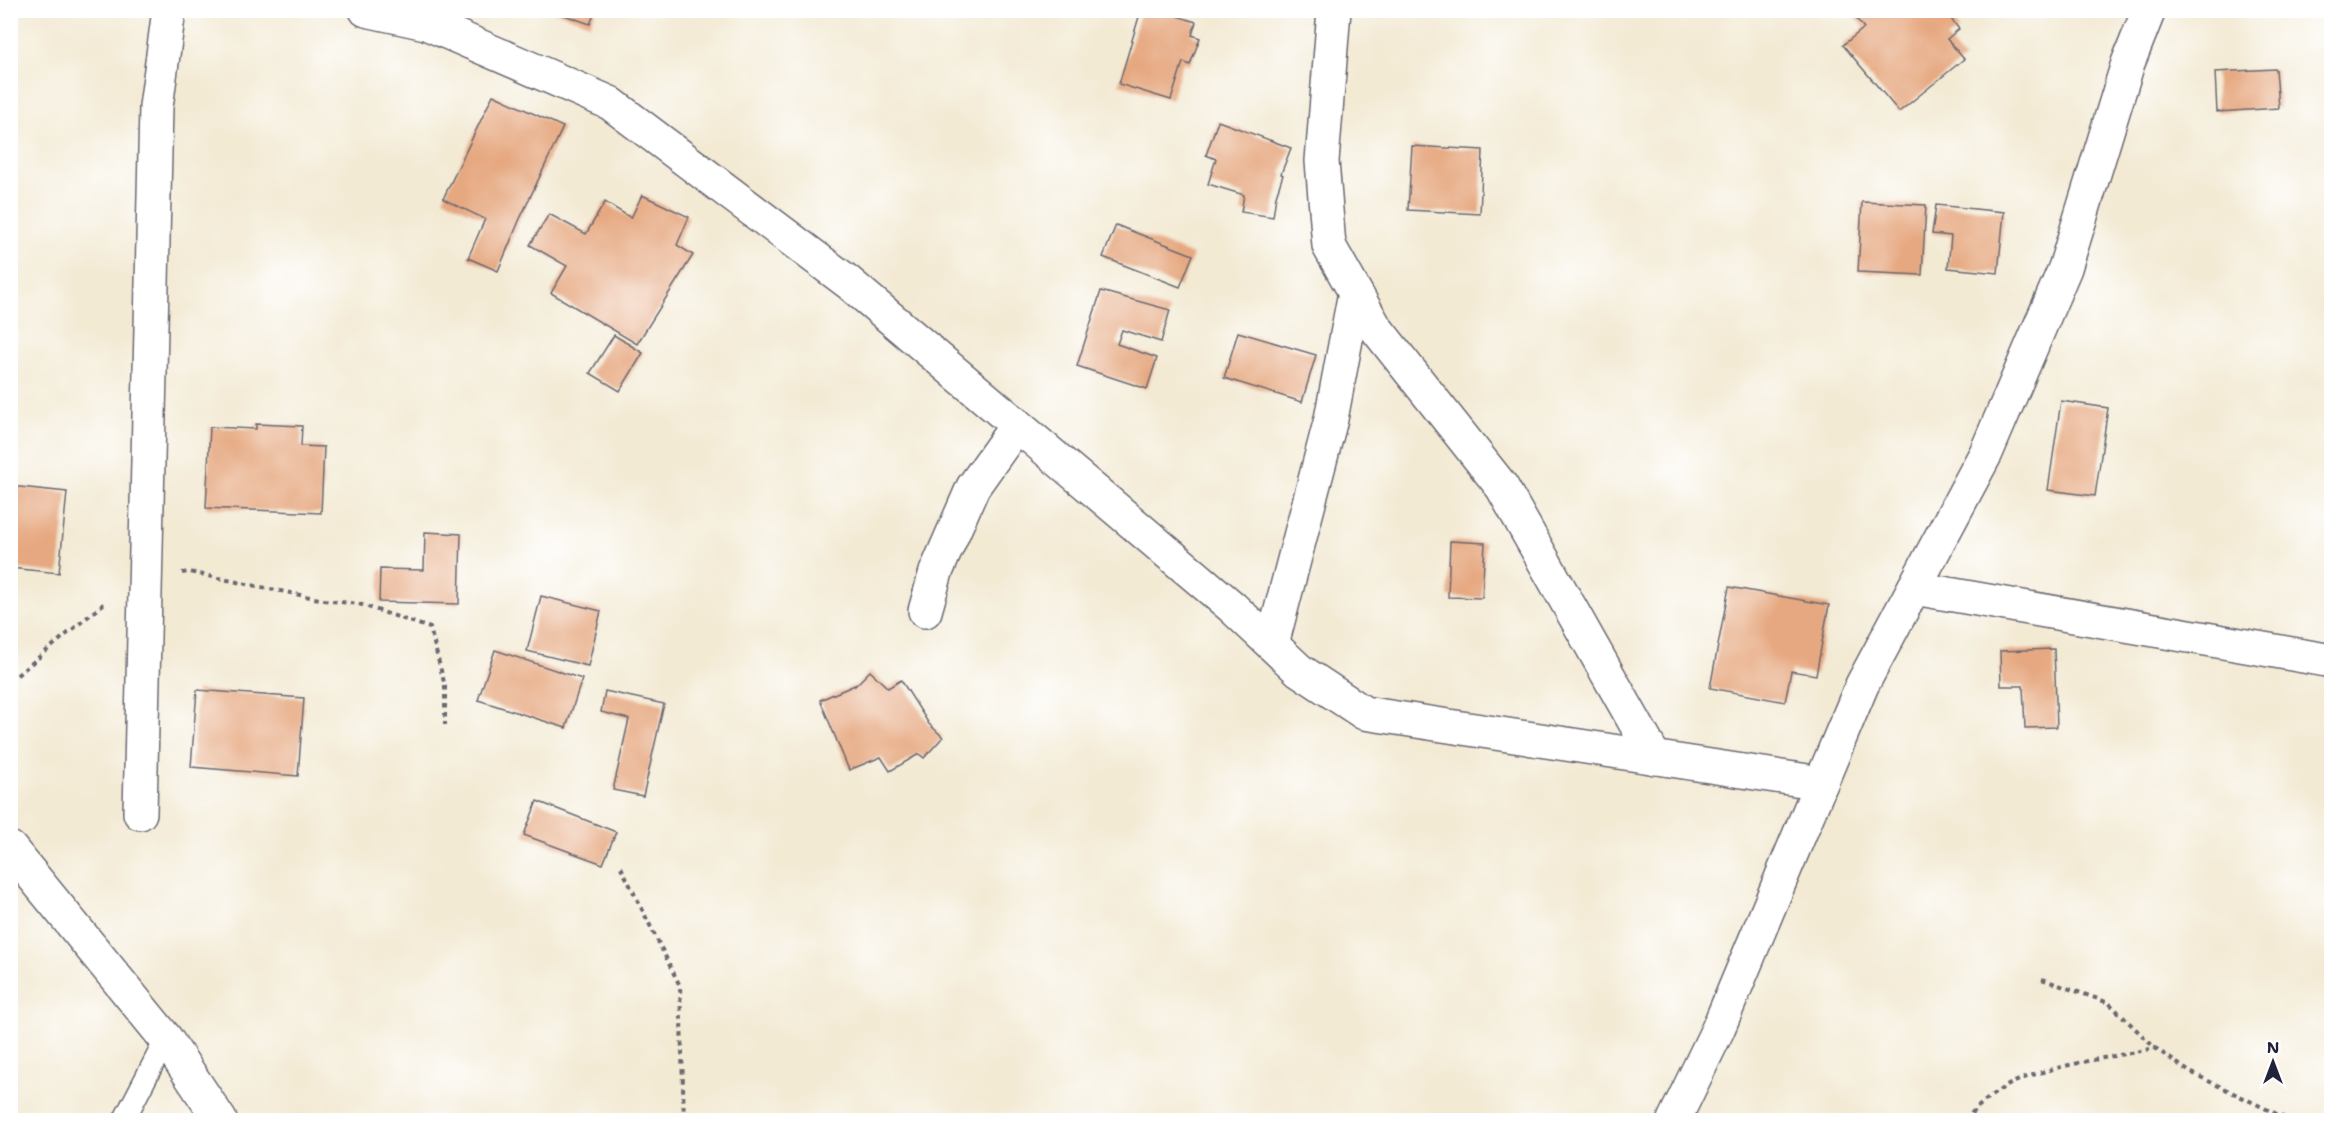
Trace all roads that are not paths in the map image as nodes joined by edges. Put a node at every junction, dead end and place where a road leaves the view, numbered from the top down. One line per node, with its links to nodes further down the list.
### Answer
1 (169, 10): 13 (street)
2 (366, 10): 6 (street)
3 (1334, 10): 5 (street)
4 (2149, 10): 7 (street)
5 (1355, 292): 9 (street); 11 (street)
6 (1017, 425): 8 (street); 9 (street)
7 (1914, 588): 10 (street); 12 (street)
8 (925, 611)
9 (1272, 644): 11 (street)
10 (2331, 661)
11 (1654, 758): 12 (street)
12 (1821, 783): 18 (street)
13 (140, 813)
14 (10, 848): 15 (street)
15 (166, 1039): 16 (lane); 17 (street)
16 (124, 1120)
17 (220, 1120)
18 (1674, 1120)

